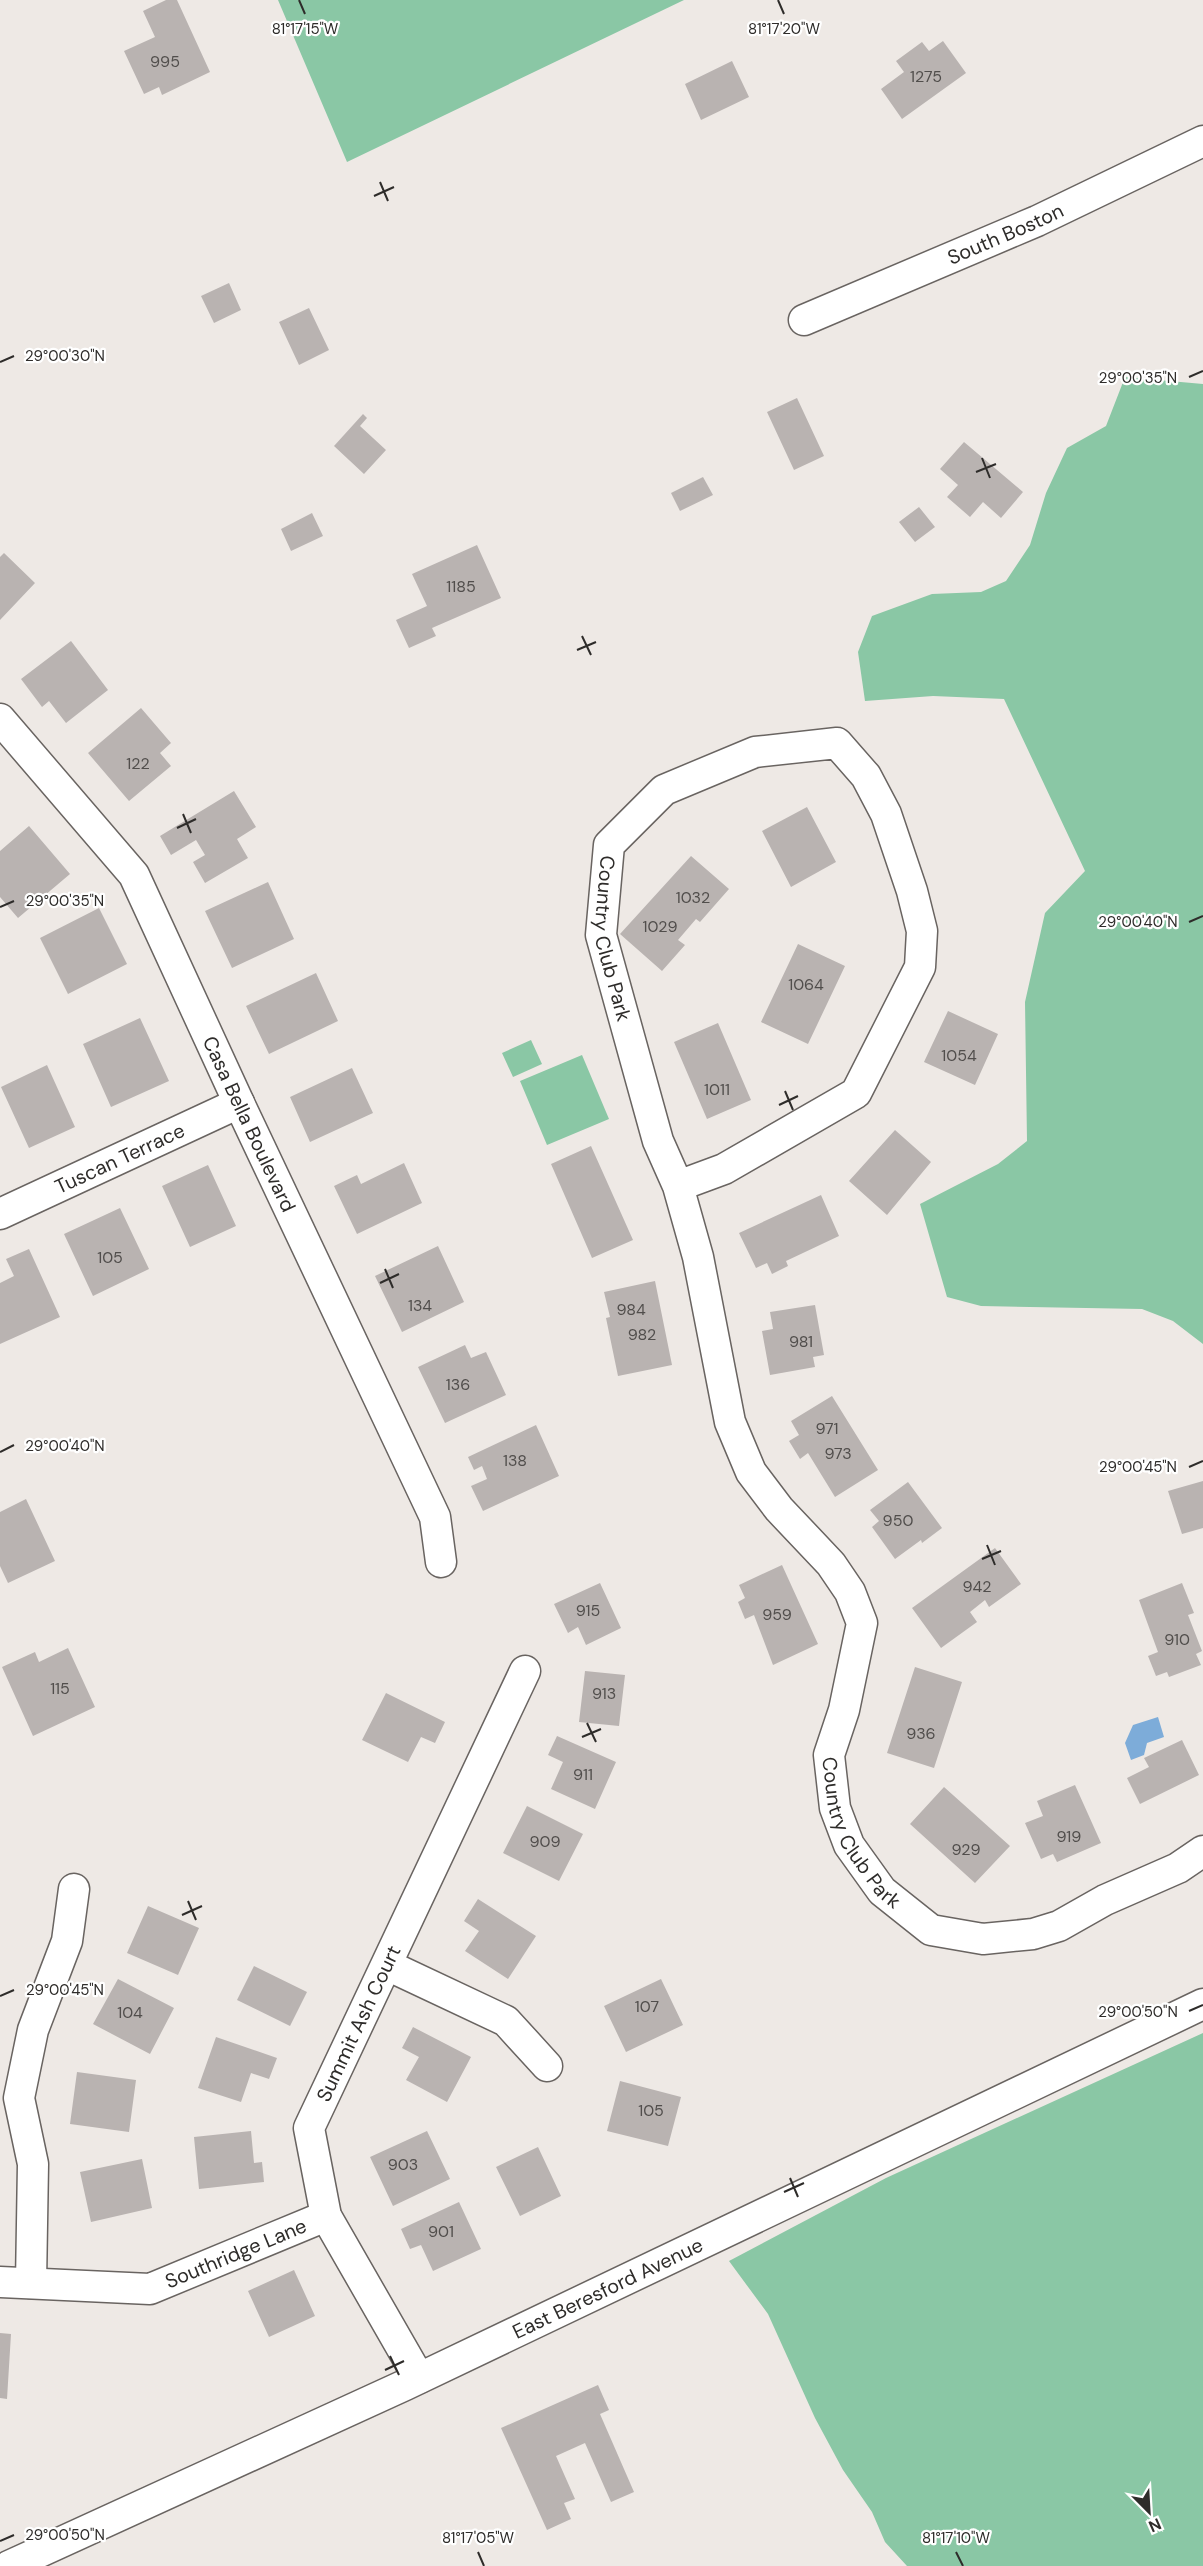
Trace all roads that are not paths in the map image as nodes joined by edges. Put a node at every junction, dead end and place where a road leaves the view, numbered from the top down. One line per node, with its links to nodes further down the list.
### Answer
1 (1203, 141): 2 (street, South Boston)
2 (804, 320)
3 (0, 718): 4 (street, Casa Bella Boulevard)
4 (239, 1103): 6 (street, Tuscan Terrace); 7 (street, Casa Bella Boulevard)
5 (678, 1186): 5 (street, Country Club Park); 9 (street, Country Club Park)
6 (0, 1214)
7 (441, 1562)
8 (525, 1671): 11 (street, Summit Ash Court)
9 (1203, 1851)
10 (74, 1889): 16 (street)
11 (387, 1965): 13 (street); 14 (street, Summit Ash Court)
12 (1203, 2004): 17 (street, East Beresford Avenue)
13 (547, 2066)
14 (326, 2216): 16 (street, Southridge Lane); 17 (street, Summit Ash Court)
15 (0, 2282): 16 (street, Southridge Lane)
16 (31, 2283)
17 (419, 2378): 18 (street, East Beresford Avenue)
18 (9, 2566)

